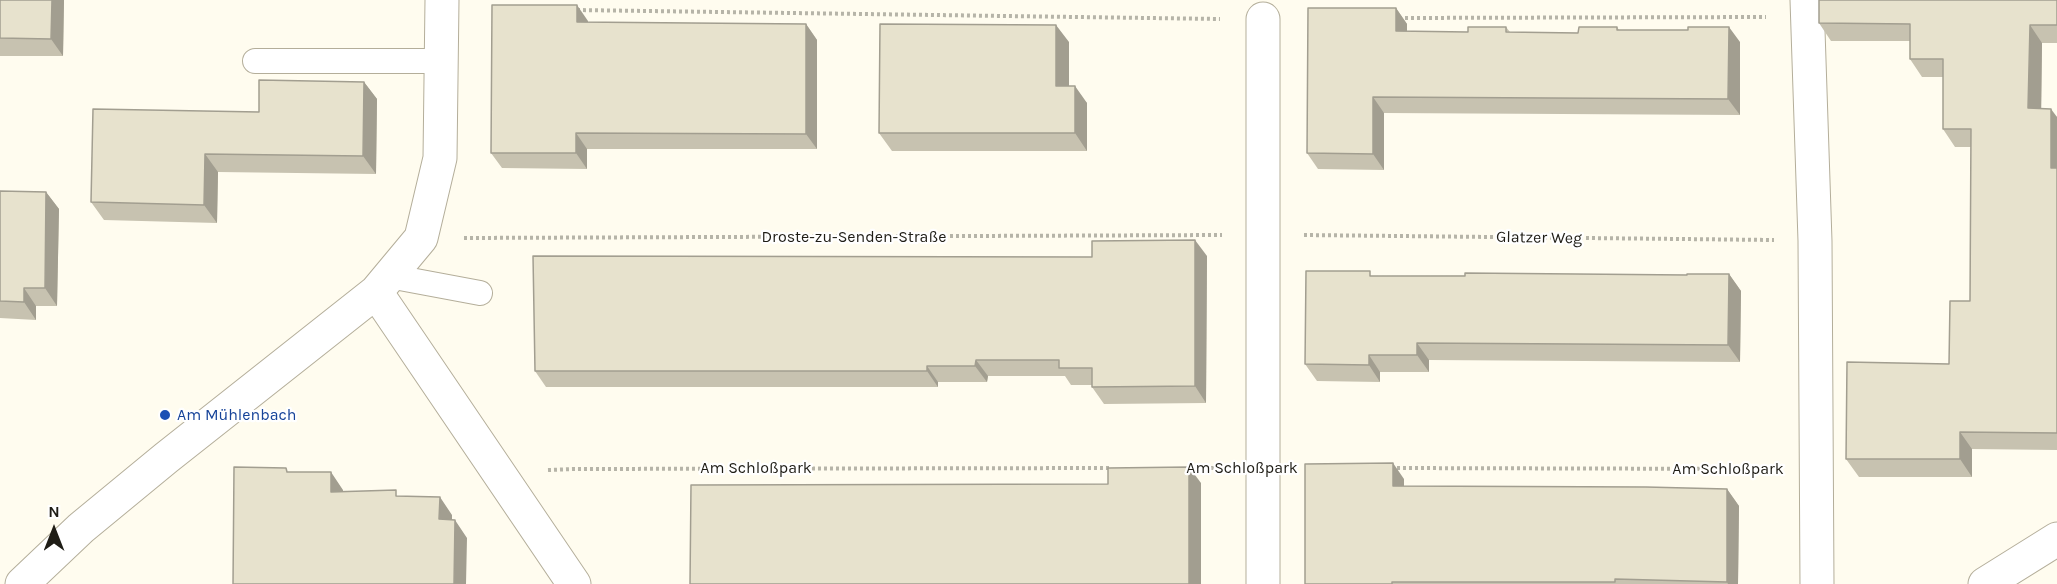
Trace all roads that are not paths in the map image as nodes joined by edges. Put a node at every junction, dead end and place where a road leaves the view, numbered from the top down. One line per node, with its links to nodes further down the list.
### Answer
1 (442, 0): 5 (street)
2 (1808, 8): 12 (street)
3 (1263, 19): 11 (street)
4 (255, 60): 5 (lane)
5 (440, 60): 6 (street)
6 (383, 284): 7 (lane); 9 (street); 10 (street)
7 (480, 293)
8 (2057, 539): 13 (street)
9 (22, 584)
10 (574, 584)
11 (1263, 584)
12 (1816, 584)
13 (1984, 584)

